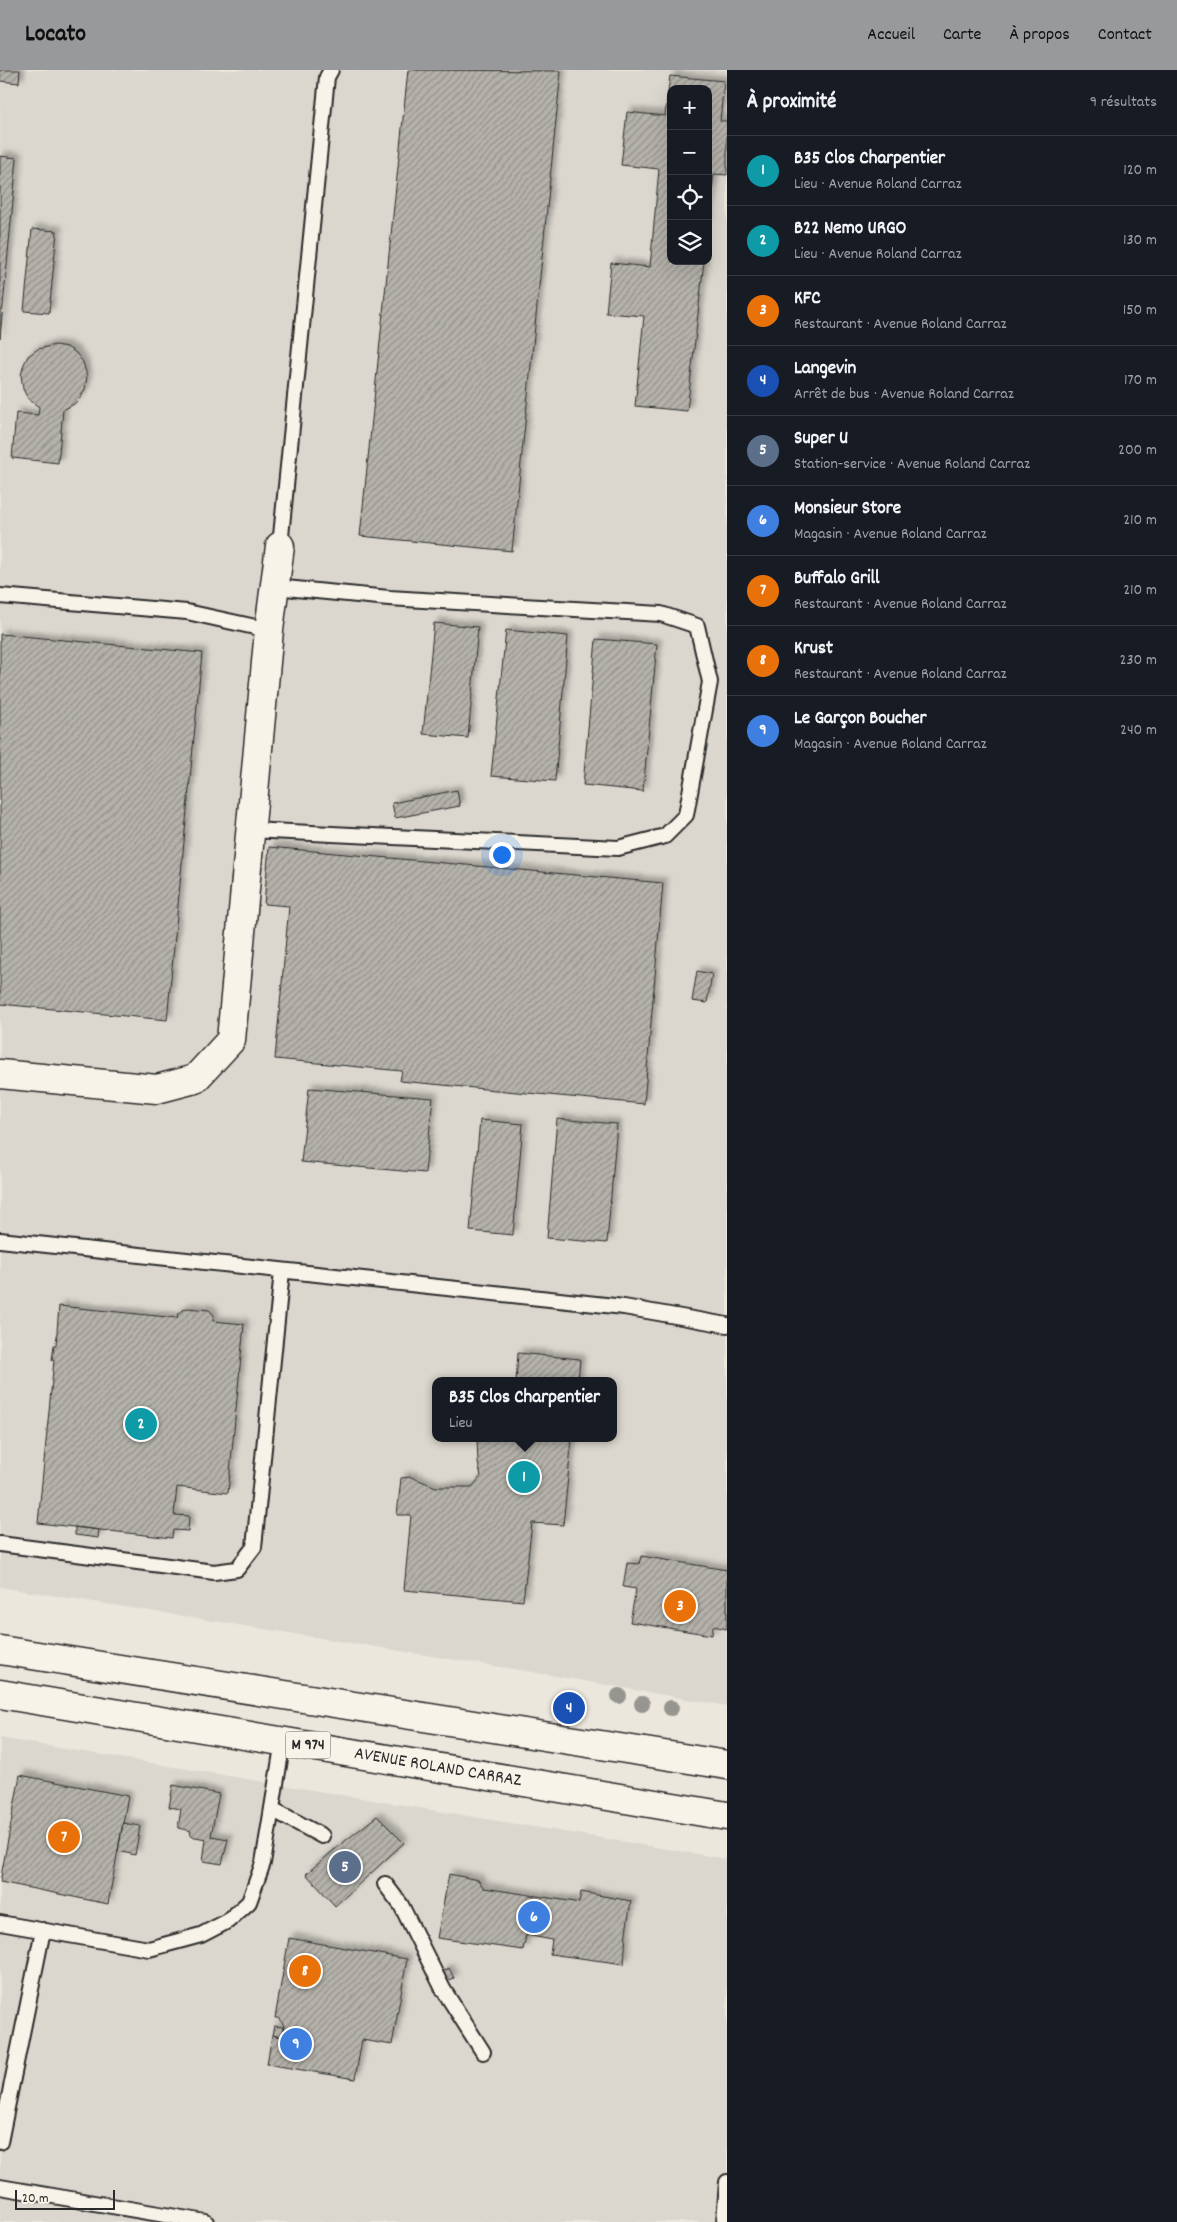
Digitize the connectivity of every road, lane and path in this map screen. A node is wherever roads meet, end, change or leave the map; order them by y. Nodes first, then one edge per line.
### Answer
1 (332, 70) edge
2 (280, 546) joint
3 (274, 587) junction
4 (0, 596) edge
5 (269, 630) junction
6 (250, 830) junction
7 (0, 1074) edge
8 (0, 1240) edge
9 (282, 1271) junction
10 (727, 1325) edge
11 (0, 1544) edge
12 (0, 1650) edge
13 (0, 1694) edge
14 (282, 1741) junction
15 (727, 1764) edge
16 (272, 1809) junction
17 (727, 1816) edge
18 (322, 1836) dead end
19 (385, 1884) dead end
20 (0, 1923) edge
21 (43, 1930) junction
22 (483, 2052) dead end
23 (0, 2142) edge
24 (727, 2182) edge
25 (0, 2187) edge
26 (206, 2222) edge
27 (724, 2222) edge

1 - 2 lane
2 - 3 main road
3 - 5 main road
3 - 6 lane
4 - 5 lane
5 - 6 main road
6 - 7 main road
8 - 9 lane
9 - 10 lane
9 - 11 lane
12 - 15 main road
13 - 14 main road, AVENUE ROLAND CARRAZ / M 974
14 - 16 lane
14 - 17 main road, AVENUE ROLAND CARRAZ / M 974
16 - 18 lane
16 - 21 lane
19 - 22 lane
20 - 21 lane
21 - 23 lane
24 - 27 lane
25 - 26 lane

